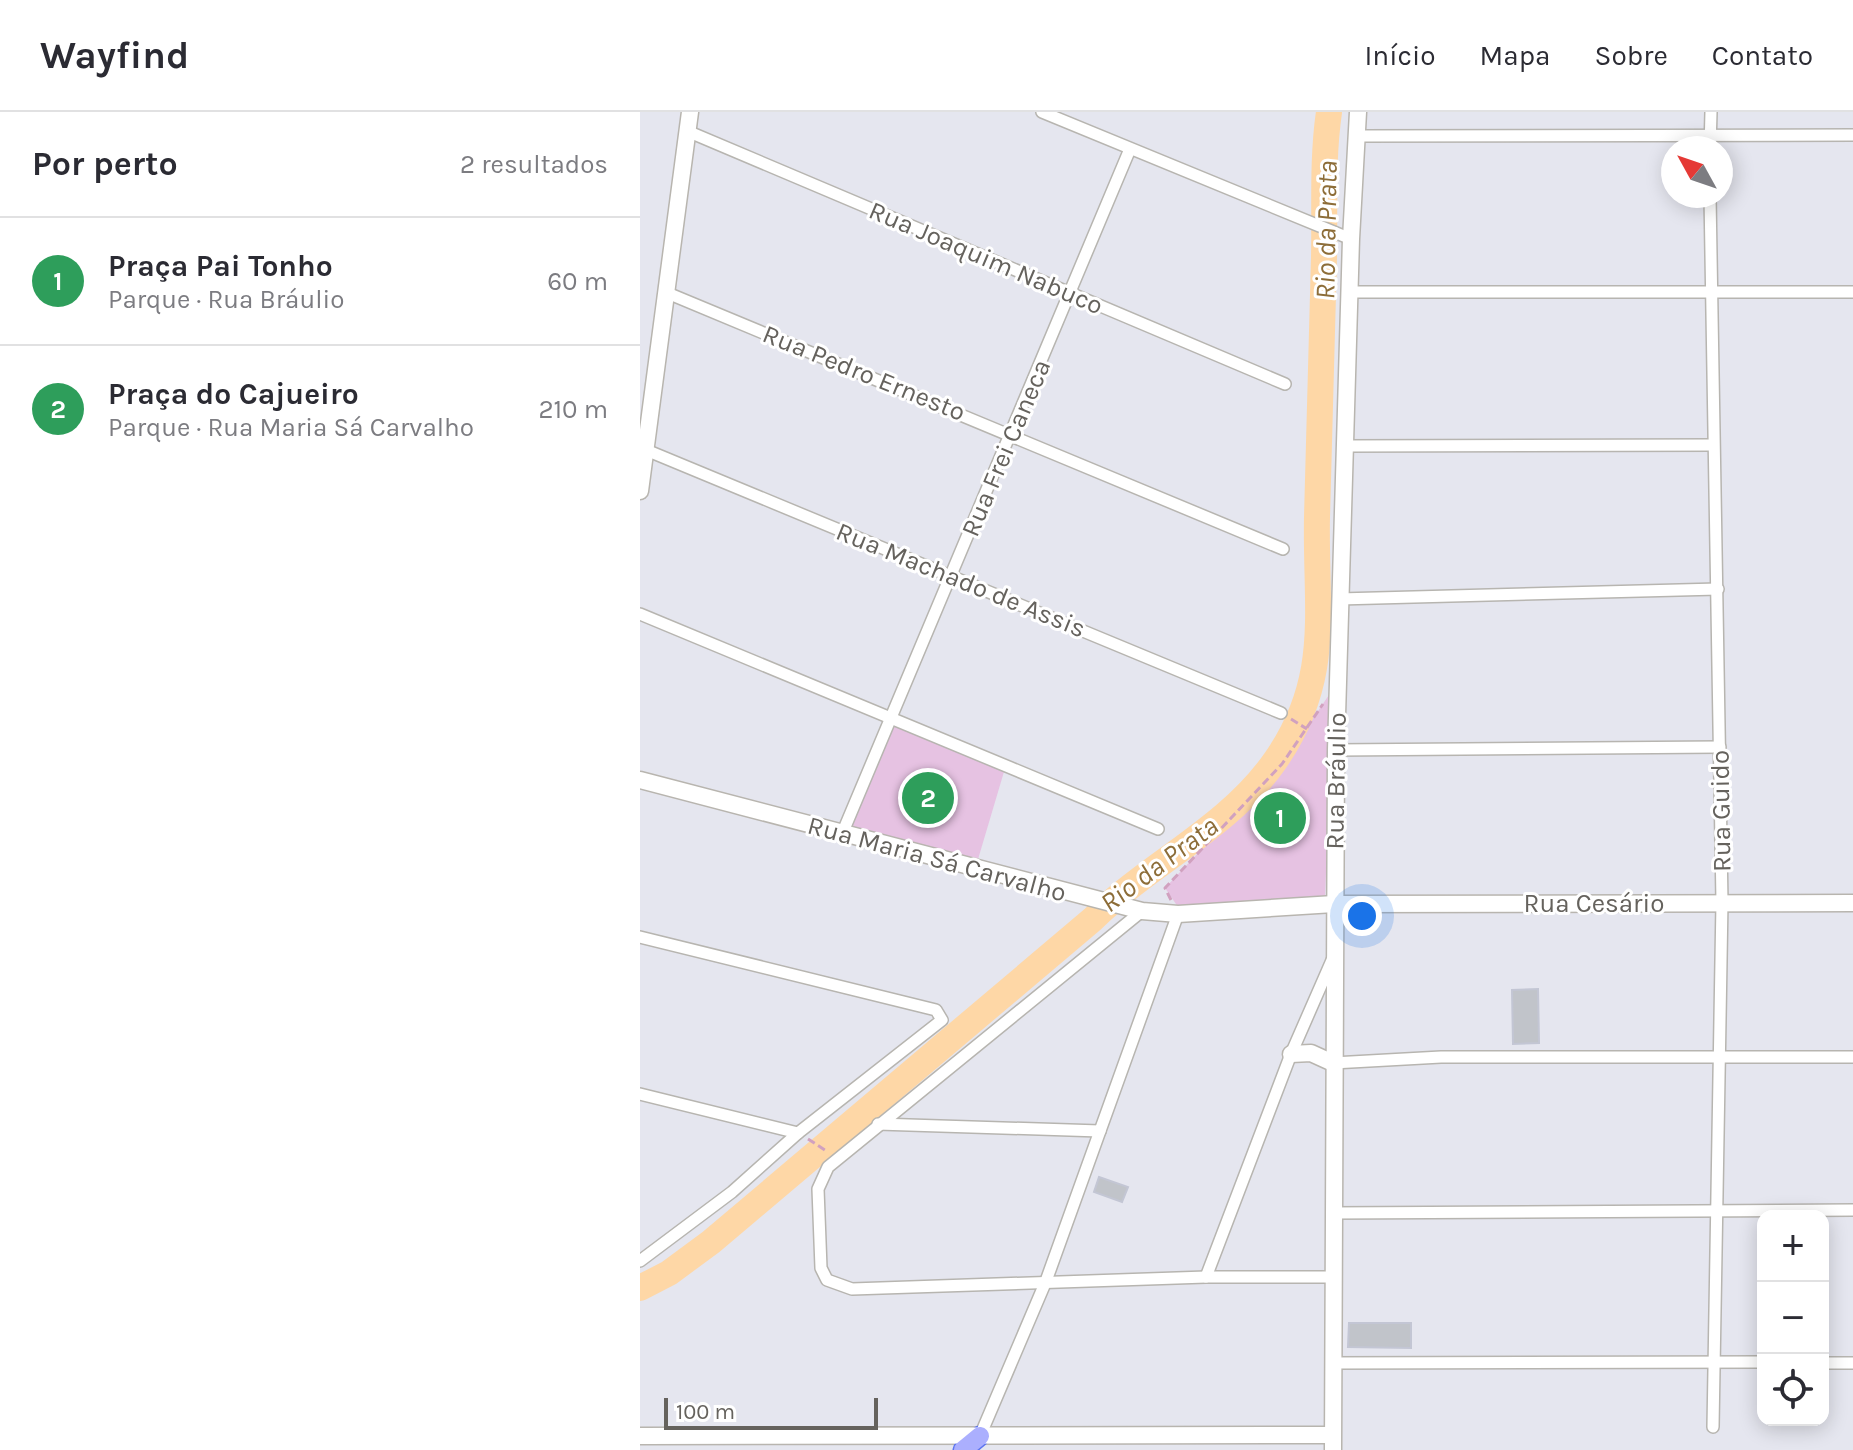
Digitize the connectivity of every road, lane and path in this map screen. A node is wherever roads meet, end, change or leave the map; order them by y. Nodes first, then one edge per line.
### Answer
1 (690, 112) edge
2 (1042, 112) edge
3 (1358, 112) edge
4 (1711, 112) edge
5 (687, 131) junction
6 (1853, 135) edge
7 (1357, 136) junction
8 (1710, 136) edge
9 (1661, 141) edge
10 (1733, 141) edge
11 (1130, 149) junction
12 (1710, 208) edge
13 (1351, 239) junction
14 (665, 292) junction
15 (1351, 292) junction
16 (1853, 292) edge
17 (1711, 293) junction
18 (1071, 294) junction
19 (1285, 384) dead end
20 (1010, 434) junction
21 (1713, 445) junction
22 (1345, 446) junction
23 (643, 450) edge
24 (640, 491) edge
25 (1283, 549) dead end
26 (953, 576) junction
27 (1718, 589) junction
28 (1339, 599) junction
29 (640, 614) edge
30 (1323, 703) dead end
31 (1282, 714) joint
32 (891, 716) junction
33 (1305, 728) junction
34 (1720, 747) junction
35 (1336, 750) junction
36 (640, 780) edge
37 (1158, 829) dead end
38 (842, 834) junction
39 (1722, 902) junction
40 (1853, 903) edge
41 (1334, 904) junction
42 (1142, 911) junction
43 (1178, 914) junction
44 (640, 937) edge
45 (1334, 954) junction
46 (1291, 1054) junction
47 (1718, 1055) junction
48 (1853, 1057) edge
49 (1333, 1063) junction
50 (640, 1094) edge
51 (878, 1124) junction
52 (1100, 1131) junction
53 (801, 1135) junction
54 (830, 1153) dead end
55 (1715, 1210) junction
56 (1853, 1210) edge
57 (1332, 1213) junction
58 (640, 1261) edge
59 (1206, 1277) junction
60 (1331, 1277) junction
61 (1046, 1281) junction
62 (1714, 1362) junction
63 (1757, 1362) edge
64 (1332, 1363) junction
65 (1829, 1363) edge
66 (1853, 1363) edge
67 (1713, 1427) dead end
68 (640, 1436) edge
69 (980, 1436) junction
70 (1332, 1442) edge
71 (963, 1450) edge

1 - 5 street
2 - 11 street
3 - 7 street, Rua Bráulio
4 - 8 street
5 - 14 street
5 - 18 street, Rua Joaquim Nabuco
6 - 10 street
7 - 9 street
7 - 13 street, Rua Bráulio
11 - 13 street
11 - 18 street, Rua Frei Caneca
12 - 17 street, Rua Guido
13 - 15 street, Rua Bráulio
14 - 20 street, Rua Pedro Ernesto
14 - 23 street
15 - 17 street
15 - 22 street, Rua Bráulio
16 - 17 street
17 - 21 street, Rua Guido
18 - 19 street, Rua Joaquim Nabuco
18 - 20 street, Rua Frei Caneca
20 - 25 street, Rua Pedro Ernesto
20 - 26 street, Rua Frei Caneca
21 - 22 street
21 - 27 street, Rua Guido
22 - 28 street, Rua Bráulio
23 - 24 street
23 - 26 street, Rua Machado de Assis
26 - 31 street, Rua Machado de Assis
26 - 32 street, Rua Frei Caneca
27 - 28 street
27 - 34 street, Rua Guido
28 - 35 street, Rua Bráulio
29 - 32 street
30 - 33 path
31 - 33 path
32 - 37 street
32 - 38 street, Rua Frei Caneca
33 - 43 path
34 - 35 street
34 - 39 street, Rua Guido
35 - 41 street, Rua Bráulio
36 - 38 street, Rua Maria Sá Carvalho
38 - 42 street, Rua Maria Sá Carvalho
39 - 40 street, Rua Cesário
39 - 41 street, Rua Cesário
39 - 47 street, Rua Guido
41 - 43 street, Rua Maria Sá Carvalho
41 - 45 street, Rua Bráulio
42 - 43 street, Rua Maria Sá Carvalho
42 - 51 street
43 - 52 street
44 - 53 street
45 - 46 street
45 - 49 street, Rua Bráulio
46 - 49 street
46 - 59 street
47 - 48 street
47 - 49 street
47 - 55 street, Rua Guido
49 - 57 street, Rua Bráulio
50 - 53 street
51 - 52 street
51 - 61 street
52 - 61 street
53 - 54 path
53 - 58 street
55 - 56 street
55 - 57 street
55 - 62 street, Rua Guido
57 - 60 street, Rua Bráulio
59 - 60 street
59 - 61 street
60 - 64 street, Rua Bráulio
61 - 69 street
62 - 63 street
62 - 64 street
62 - 67 street, Rua Guido
64 - 70 street, Rua Bráulio
65 - 66 street
68 - 69 street
69 - 70 street
69 - 71 main road

